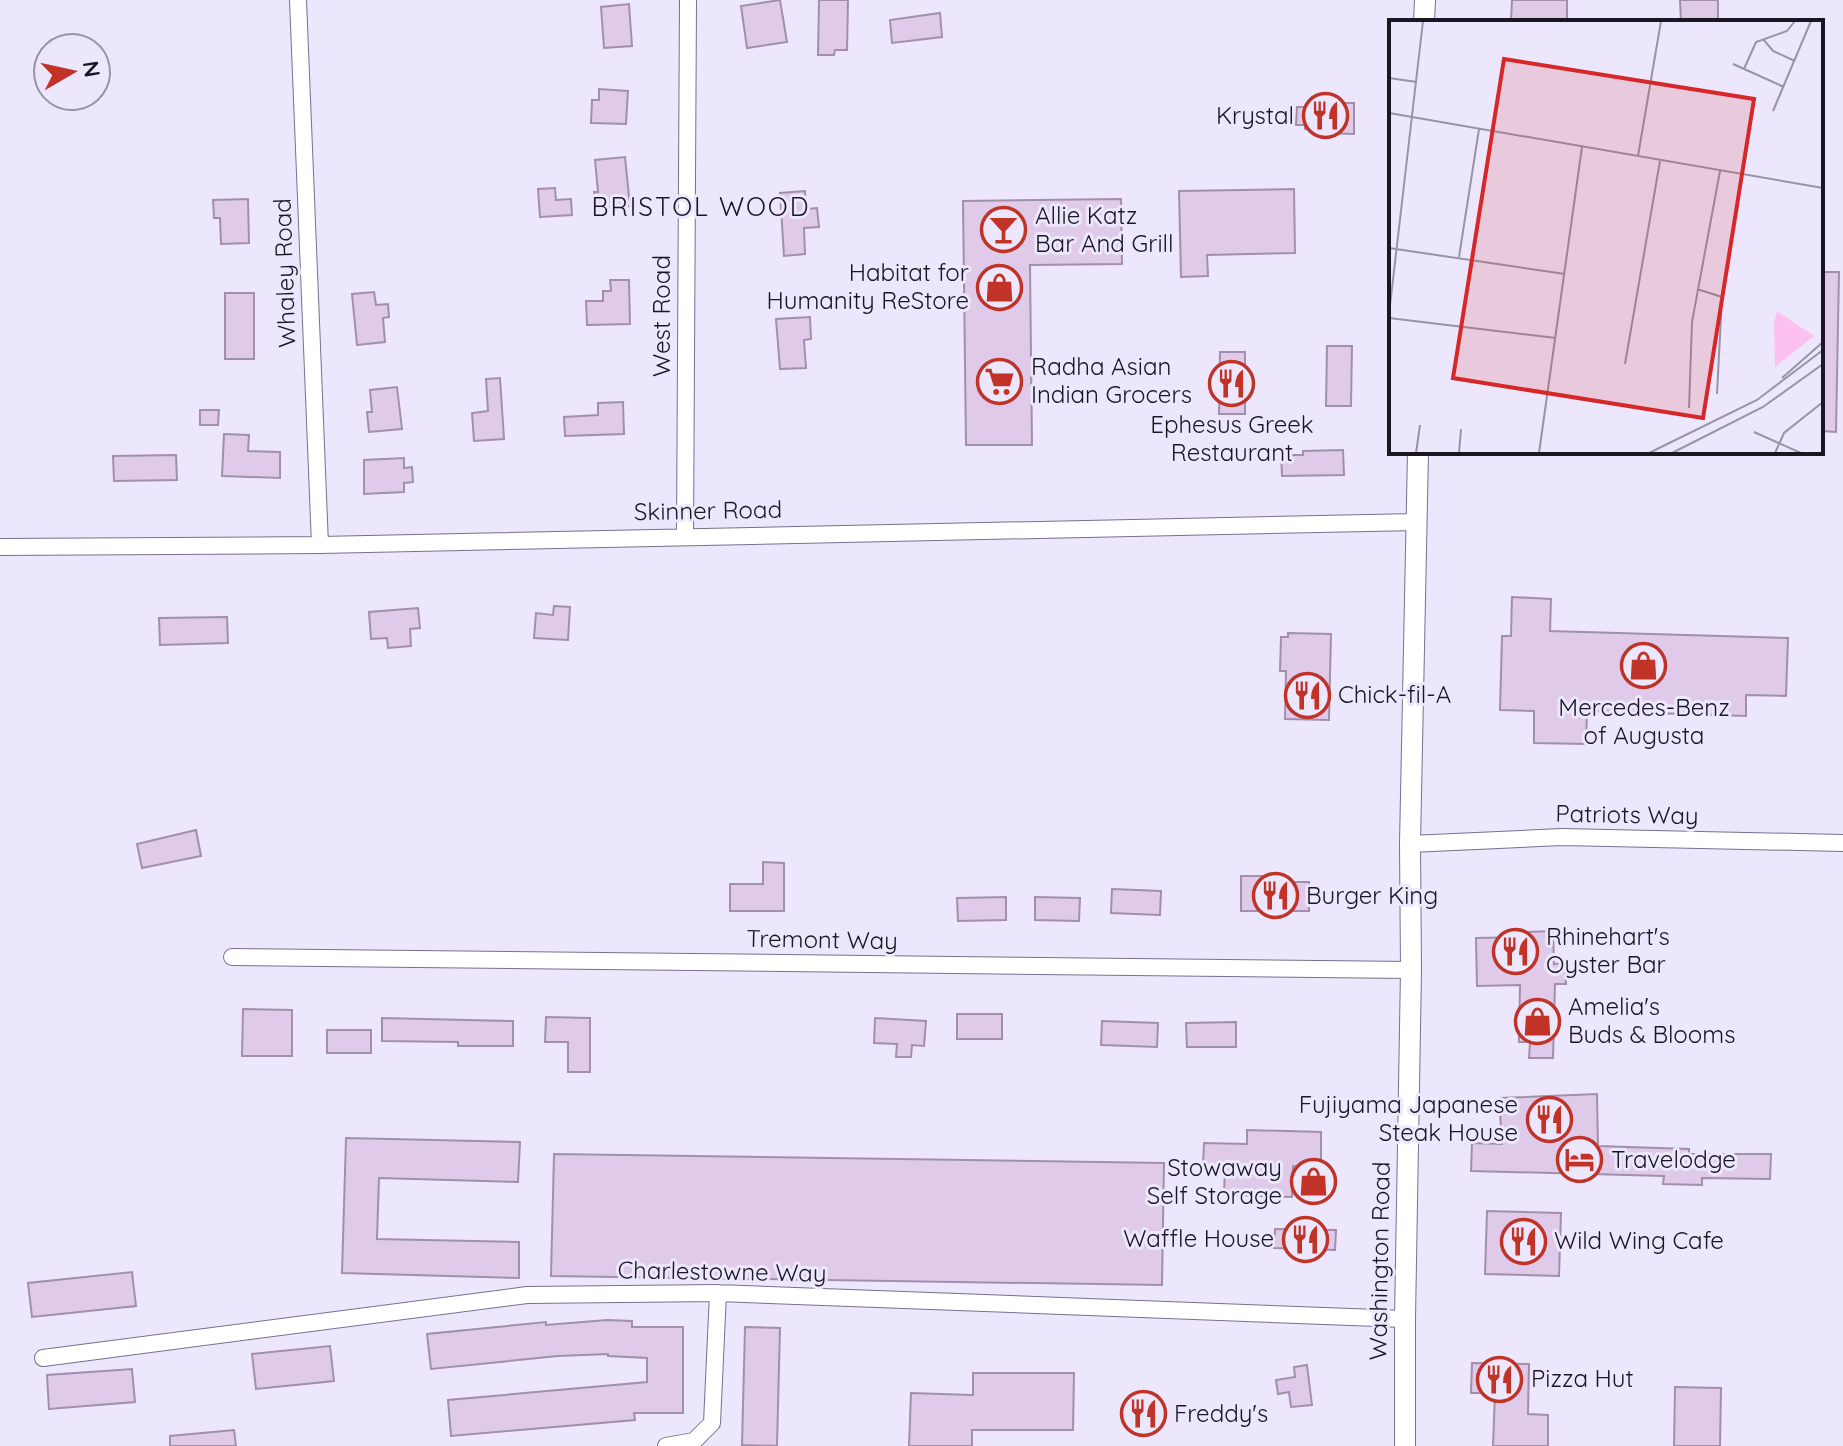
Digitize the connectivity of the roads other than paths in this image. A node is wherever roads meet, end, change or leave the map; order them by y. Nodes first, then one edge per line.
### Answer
1 (298, 0) edge
2 (688, 0) edge
3 (1425, 0) edge
4 (1424, 20) edge
5 (1418, 454) edge
6 (1417, 522) junction
7 (685, 535) junction
8 (320, 545) junction
9 (0, 547) edge
10 (1843, 843) edge
11 (1410, 844) junction
12 (232, 957) dead end
13 (1411, 970) junction
14 (718, 1293) junction
15 (1405, 1319) junction
16 (43, 1358) dead end
17 (666, 1446) edge
18 (1405, 1446) edge

1 - 8 street, Whaley Road
2 - 7 street, West Road
3 - 4 main road
5 - 6 main road, Washington Road
6 - 7 street, Skinner Road
6 - 11 main road, Washington Road
7 - 8 street, Skinner Road
8 - 9 street, Skinner Road
10 - 11 street, Patriots Way
11 - 13 main road, Washington Road
12 - 13 street, Tremont Way
13 - 15 main road, Washington Road
14 - 15 street, Charlestowne Way
14 - 16 street, Charlestowne Way
14 - 17 street
15 - 18 main road, Washington Road

